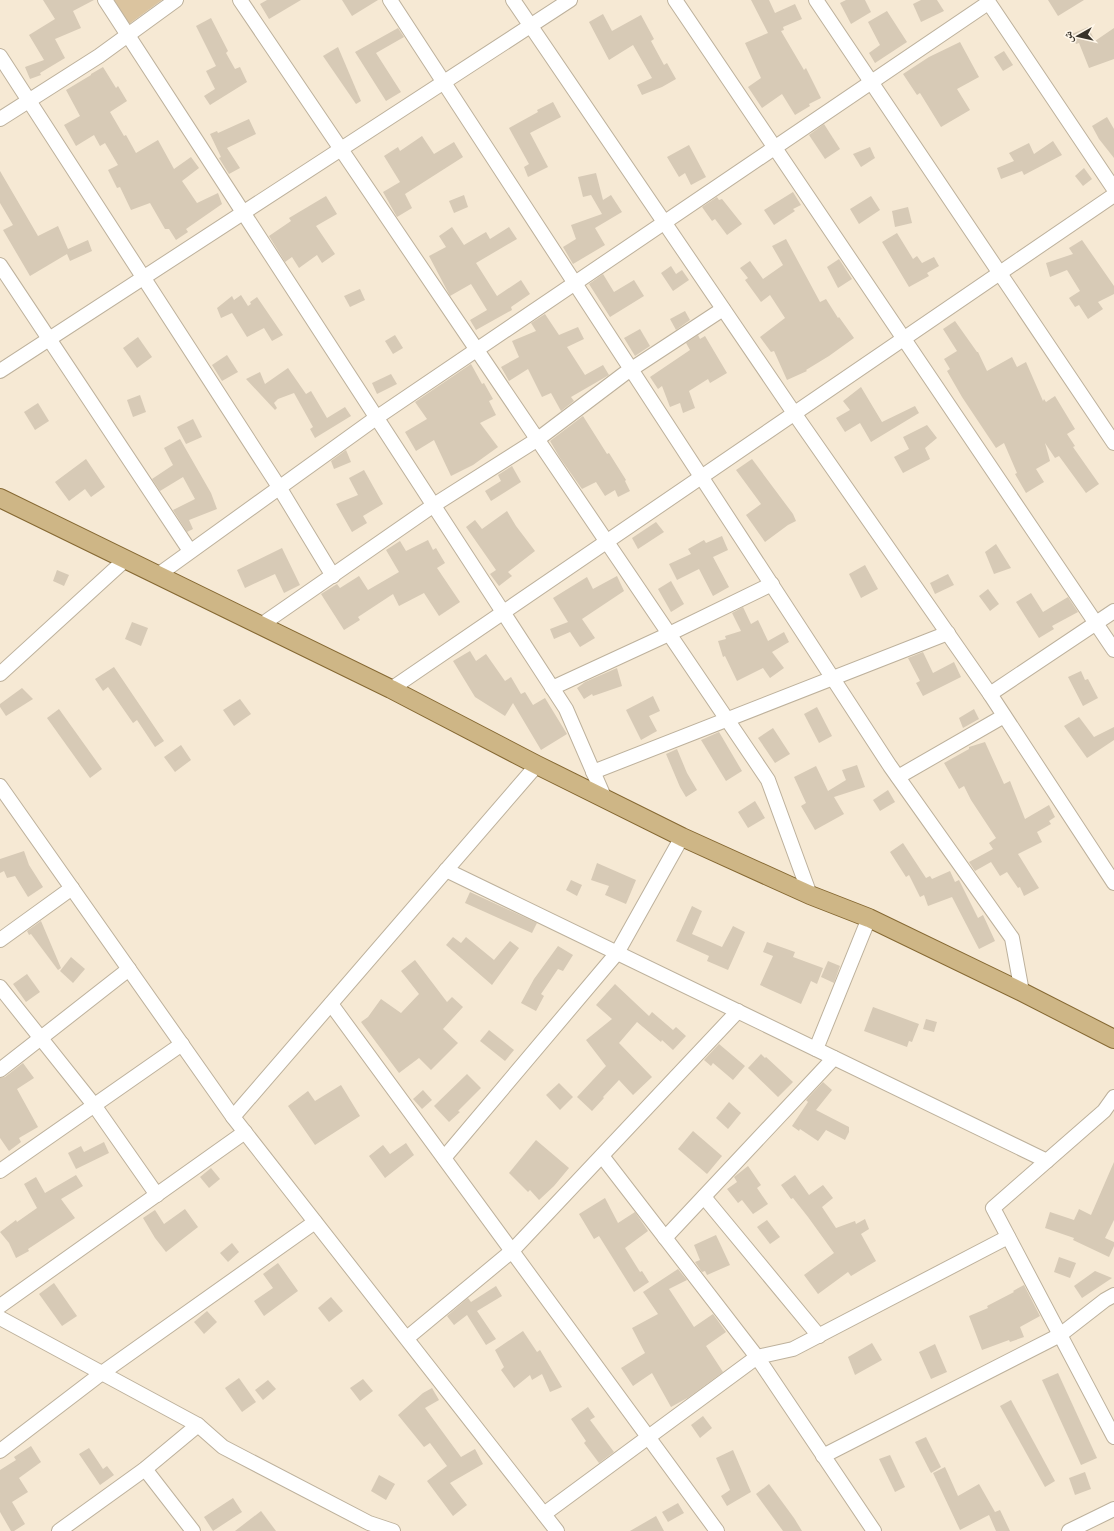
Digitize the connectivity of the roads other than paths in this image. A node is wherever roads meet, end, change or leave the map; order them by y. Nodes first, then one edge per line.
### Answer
1 (104, 0) edge
2 (176, 0) edge
3 (240, 0) edge
4 (390, 0) edge
5 (513, 0) edge
6 (570, 0) edge
7 (676, 0) edge
8 (816, 0) edge
9 (988, 1) edge
10 (530, 26) junction
11 (128, 35) junction
12 (0, 56) edge
13 (444, 82) junction
14 (871, 82) junction
15 (29, 100) junction
16 (0, 119) edge
17 (775, 147) junction
18 (342, 148) junction
19 (1114, 189) edge
20 (1114, 195) edge
21 (243, 213) junction
22 (664, 223) junction
23 (0, 265) edge
24 (1000, 273) junction
25 (144, 277) junction
26 (575, 283) junction
27 (723, 309) junction
28 (904, 338) junction
29 (49, 339) junction
30 (477, 349) junction
31 (632, 369) junction
32 (0, 371) edge
33 (794, 414) junction
34 (376, 418) junction
35 (538, 438) junction
36 (1114, 443) edge
37 (702, 476) junction
38 (279, 487) junction
39 (0, 498) edge
40 (434, 505) junction
41 (607, 541) junction
42 (190, 552) junction
43 (126, 559) junction
44 (158, 575) junction
45 (333, 576) junction
46 (772, 584) junction
47 (1114, 611) edge
48 (503, 612) junction
49 (1096, 623) junction
50 (261, 625) junction
51 (948, 633) junction
52 (669, 634) junction
53 (1114, 650) edge
54 (0, 674) edge
55 (833, 678) junction
56 (552, 688) junction
57 (391, 689) junction
58 (990, 694) junction
59 (1004, 716) junction
60 (728, 720) junction
61 (536, 765) junction
62 (593, 772) junction
63 (898, 777) junction
64 (0, 786) edge
65 (605, 799) junction
66 (682, 837) junction
67 (446, 870) junction
68 (1114, 883) edge
69 (72, 888) junction
70 (810, 896) junction
71 (869, 918) junction
72 (0, 940) edge
73 (617, 953) junction
74 (129, 969) junction
75 (0, 986) edge
76 (1022, 992) junction
77 (331, 1004) junction
78 (738, 1011) junction
79 (40, 1038) junction
80 (1114, 1039) edge
81 (182, 1044) junction
82 (816, 1049) junction
83 (834, 1058) junction
84 (0, 1070) edge
85 (1114, 1097) edge
86 (94, 1105) junction
87 (234, 1117) junction
88 (245, 1132) junction
89 (602, 1156) junction
90 (444, 1158) junction
91 (1047, 1161) junction
92 (0, 1171) edge
93 (157, 1195) junction
94 (704, 1197) junction
95 (315, 1222) junction
96 (1008, 1237) junction
97 (665, 1238) junction
98 (512, 1251) junction
99 (1114, 1295) edge
100 (0, 1306) edge
101 (0, 1318) edge
102 (1060, 1335) junction
103 (819, 1336) junction
104 (407, 1338) junction
105 (757, 1357) junction
106 (102, 1373) junction
107 (198, 1425) junction
108 (648, 1437) junction
109 (1114, 1437) edge
110 (0, 1451) edge
111 (823, 1456) junction
112 (145, 1469) junction
113 (1114, 1509) edge
114 (544, 1514) junction
115 (365, 1527) edge
116 (59, 1531) edge
117 (193, 1531) edge
118 (393, 1531) edge
119 (557, 1531) edge
120 (717, 1531) edge
121 (874, 1531) edge
122 (1069, 1531) edge

1 - 11 street
2 - 11 street
3 - 18 street
4 - 13 street
5 - 10 street
6 - 10 street
7 - 17 street
8 - 14 street
9 - 14 street
9 - 19 street
10 - 13 street
10 - 22 street
11 - 15 street
11 - 21 street
12 - 15 street
13 - 18 street
13 - 26 street
14 - 17 street
14 - 24 street
15 - 16 street
15 - 25 street
17 - 22 street
17 - 28 street
18 - 21 street
18 - 30 street
20 - 24 street
21 - 25 street
21 - 34 street
22 - 26 street
22 - 27 street
23 - 29 street
24 - 28 street
24 - 36 street
25 - 29 street
25 - 38 street
26 - 30 street
26 - 31 street
27 - 31 street
27 - 33 street
28 - 33 street
28 - 49 street
29 - 32 street
29 - 42 street
30 - 34 street
30 - 35 street
31 - 35 street
31 - 37 street
33 - 37 street
33 - 51 street
34 - 38 street
34 - 40 street
35 - 40 street
35 - 41 street
37 - 41 street
37 - 46 street
38 - 42 street
38 - 45 street
39 - 43 main road
40 - 45 street
40 - 48 street
41 - 48 street
41 - 52 street
42 - 44 street
43 - 44 main road
43 - 54 street
44 - 50 main road
45 - 50 street
46 - 52 street
46 - 55 street
47 - 49 street
48 - 56 street
48 - 57 street
49 - 53 street
49 - 58 street
50 - 57 main road
51 - 55 street
51 - 58 street
52 - 56 street
52 - 60 street
55 - 60 street
55 - 63 street
56 - 62 street
57 - 61 main road
58 - 59 street
59 - 63 street
59 - 68 street
60 - 62 street
60 - 70 street
61 - 65 main road
61 - 67 street
62 - 65 street
63 - 76 street
64 - 69 street
65 - 66 main road
66 - 70 main road
66 - 73 street
67 - 73 street
67 - 77 street
69 - 72 street
69 - 74 street
70 - 71 main road
71 - 76 main road
71 - 82 street
73 - 78 street
73 - 90 street
74 - 79 street
74 - 81 street
75 - 79 street
76 - 80 main road
77 - 87 street
77 - 90 street
78 - 82 street
78 - 89 street
79 - 84 street
79 - 86 street
81 - 86 street
81 - 87 street
82 - 83 street
83 - 91 street
83 - 94 street
85 - 91 street
86 - 92 street
86 - 93 street
87 - 88 street
88 - 93 street
88 - 95 street
89 - 97 street
89 - 98 street
90 - 98 street
91 - 96 street
93 - 100 street
94 - 97 street
94 - 103 street
95 - 104 street
95 - 106 street
96 - 102 street
96 - 103 street
97 - 105 street
98 - 104 street
98 - 108 street
99 - 102 street
101 - 106 street
102 - 109 street
102 - 111 street
103 - 105 street
104 - 114 street
105 - 108 street
105 - 111 street
106 - 107 street
106 - 110 street
107 - 112 street
107 - 115 street
108 - 114 street
108 - 120 street
111 - 121 street
112 - 116 street
112 - 117 street
113 - 122 street
114 - 119 street
115 - 118 street

